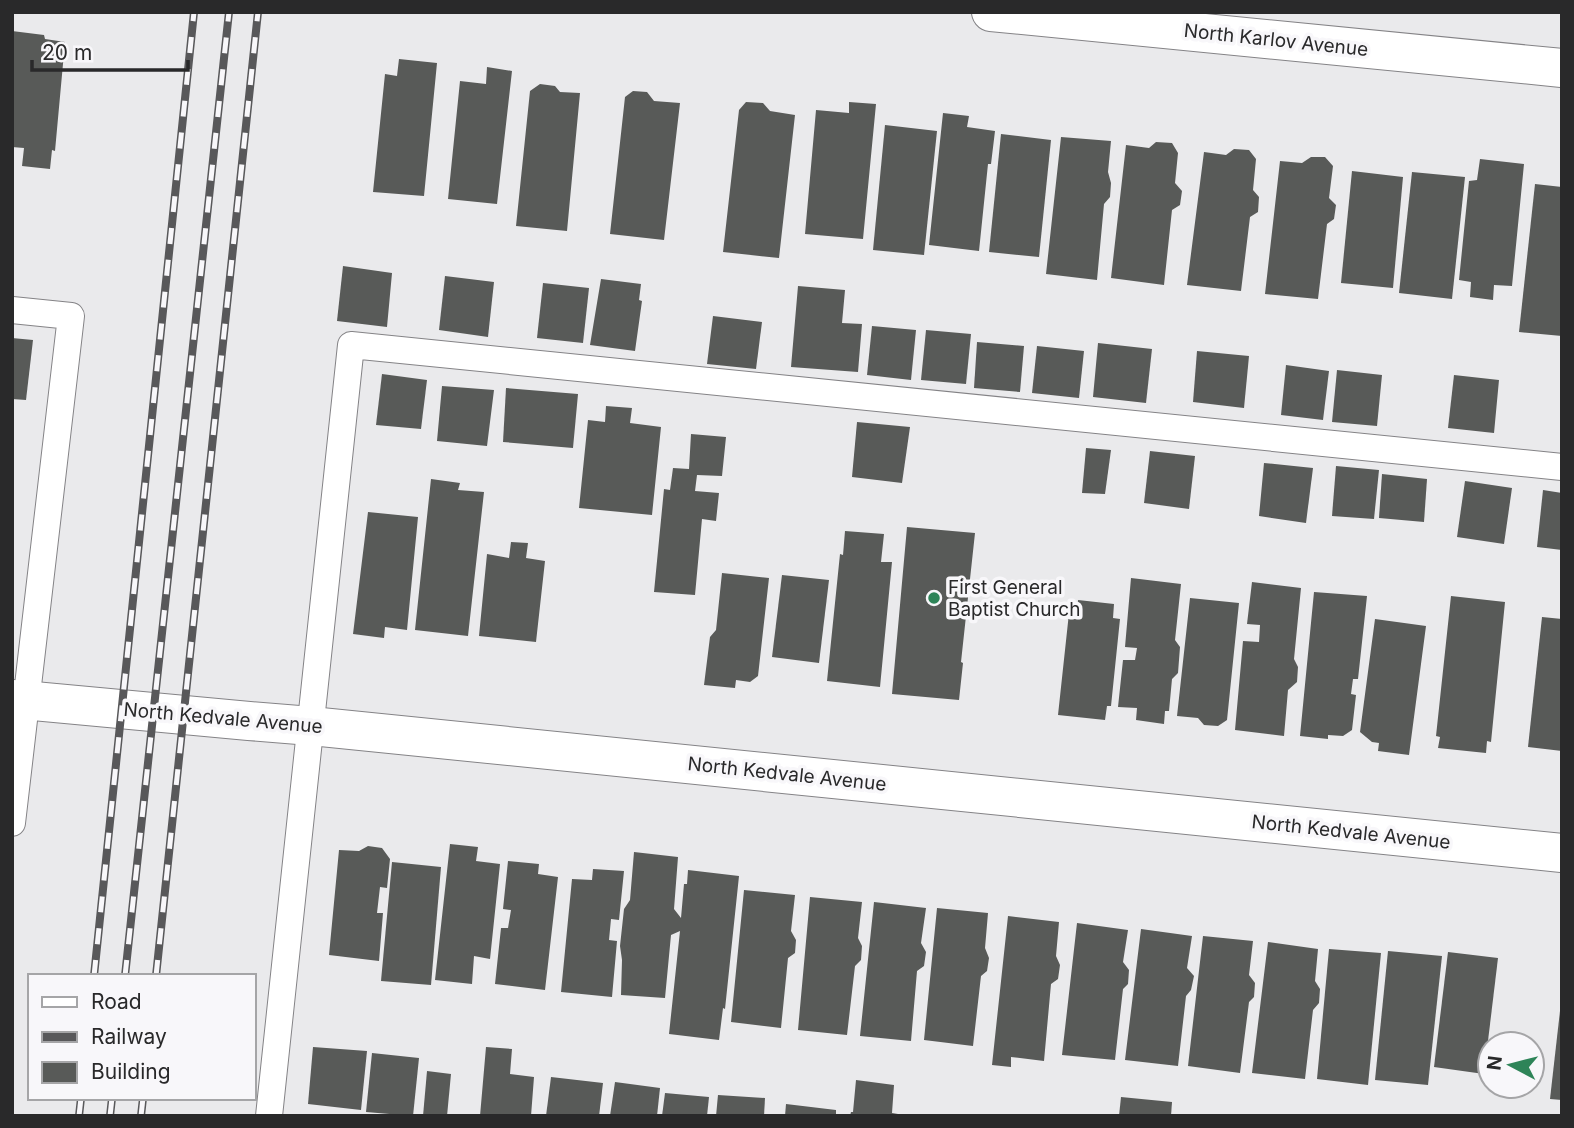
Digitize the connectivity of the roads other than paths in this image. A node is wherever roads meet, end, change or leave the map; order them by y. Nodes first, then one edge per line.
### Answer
1 (991, 12) edge
2 (1562, 68) edge
3 (12, 310) edge
4 (1562, 467) edge
5 (19, 699) edge
6 (311, 726) junction
7 (12, 823) edge
8 (1562, 853) edge
9 (269, 1116) edge

1 - 2 street, North Karlov Avenue
3 - 5 lane
4 - 6 lane
5 - 6 street, North Kedvale Avenue
5 - 7 lane
6 - 8 street, North Kedvale Avenue
6 - 9 lane

